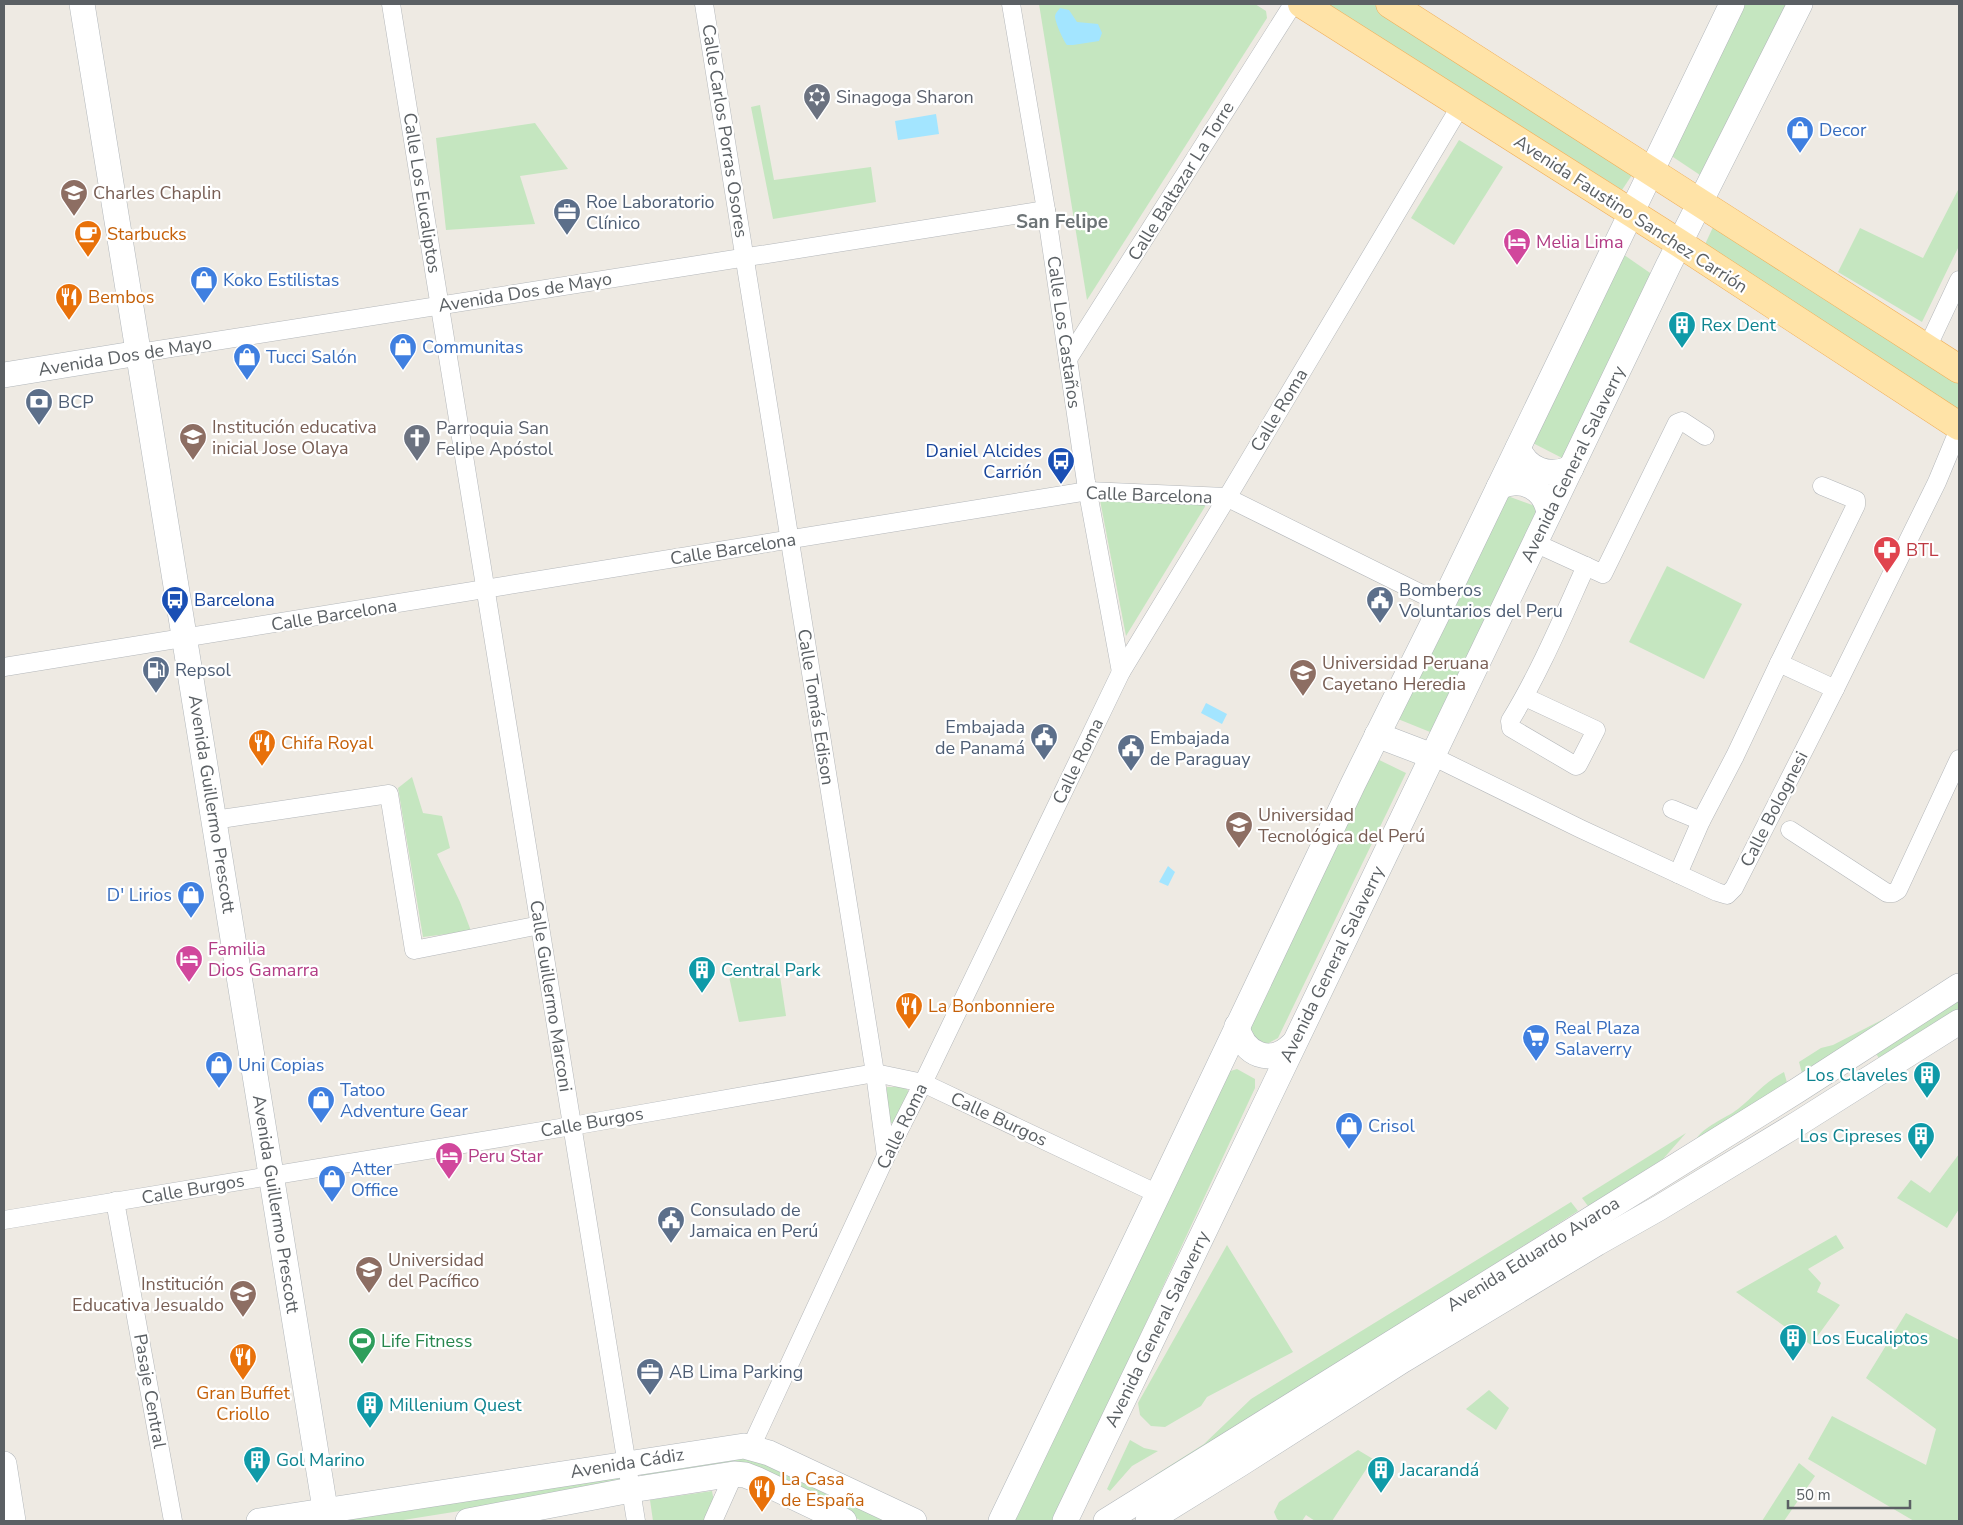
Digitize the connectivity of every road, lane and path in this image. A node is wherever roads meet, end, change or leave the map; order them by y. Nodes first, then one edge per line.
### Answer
1 (82, 4) edge
2 (391, 4) edge
3 (704, 4) edge
4 (1011, 4) edge
5 (1293, 4) edge
6 (1302, 4) edge
7 (1390, 4) edge
8 (1732, 4) edge
9 (1800, 4) edge
10 (1461, 105) junction
11 (1650, 172) junction
12 (1699, 203) junction
13 (1046, 210) junction
14 (1630, 214) junction
15 (1679, 243) junction
16 (745, 258) junction
17 (1959, 280) edge
18 (440, 306) junction
19 (1927, 348) junction
20 (139, 353) junction
21 (1068, 358) junction
22 (1959, 369) edge
23 (4, 375) edge
24 (1959, 427) edge
25 (1705, 436) dead end
26 (1518, 448) junction
27 (1571, 468) junction
28 (1087, 486) junction
29 (1822, 486) dead end
30 (1499, 488) junction
31 (1226, 497) junction
32 (1549, 513) junction
33 (790, 540) junction
34 (1535, 543) junction
35 (1586, 566) junction
36 (486, 590) junction
37 (1442, 604) junction
38 (185, 639) junction
39 (1778, 663) junction
40 (4, 667) edge
41 (1121, 672) junction
42 (1835, 689) junction
43 (1525, 697) junction
44 (1378, 734) junction
45 (1432, 756) junction
46 (1959, 759) edge
47 (1672, 809) dead end
48 (214, 820) junction
49 (1701, 821) junction
50 (1790, 830) dead end
51 (1678, 874) junction
52 (540, 925) junction
53 (1959, 986) edge
54 (1959, 1022) edge
55 (1237, 1026) junction
56 (1292, 1045) junction
57 (1219, 1063) junction
58 (875, 1073) junction
59 (923, 1083) junction
60 (1273, 1087) junction
61 (572, 1126) junction
62 (886, 1156) junction
63 (271, 1175) junction
64 (1158, 1194) junction
65 (116, 1201) junction
66 (4, 1220) edge
67 (750, 1447) junction
68 (1235, 1454) junction
69 (627, 1463) junction
70 (4, 1464) edge
71 (734, 1474) junction
72 (631, 1490) junction
73 (326, 1516) edge
74 (13, 1521) edge
75 (173, 1521) edge
76 (259, 1521) edge
77 (468, 1521) edge
78 (636, 1521) edge
79 (712, 1521) edge
80 (844, 1521) edge
81 (914, 1521) edge
82 (1001, 1521) edge
83 (1065, 1521) edge
84 (1106, 1521) edge
85 (1148, 1521) edge

1 - 20 main road, Avenida Guillermo Prescott
2 - 18 street, Calle Los Eucaliptos
3 - 16 street, Calle Carlos Porras Osores
4 - 13 street, Calle Los Castaños
5 - 21 street, Calle Baltazar La Torre
6 - 10 main road, Avenida Faustino Sanchez Carrión
7 - 11 main road
8 - 11 main road
9 - 12 main road, Avenida General Salaverry
10 - 14 main road, Avenida Faustino Sanchez Carrión
10 - 31 street, Calle Roma
11 - 12 main road
11 - 14 main road
12 - 15 main road, Avenida General Salaverry
12 - 19 main road
13 - 16 street, Avenida Dos de Mayo
13 - 21 street, Calle Los Castaños
14 - 15 main road, Avenida Faustino Sanchez Carrión
14 - 26 main road
15 - 24 main road, Avenida Faustino Sanchez Carrión
15 - 27 main road, Avenida General Salaverry
16 - 18 street, Avenida Dos de Mayo
16 - 33 street, Calle Tomás Edison
17 - 19 street
18 - 20 street, Avenida Dos de Mayo
18 - 36 street, Calle Los Eucaliptos
19 - 22 main road
20 - 23 main road, Avenida Dos de Mayo
20 - 38 main road, Avenida Guillermo Prescott
21 - 28 street, Calle Los Castaños
24 - 42 street, Calle Bolognesi
25 - 35 street
26 - 27 main road
26 - 30 main road
27 - 32 main road, Avenida General Salaverry
28 - 31 street, Calle Barcelona
28 - 33 street, Calle Barcelona
28 - 41 street, Calle Los Castaños
29 - 39 street
30 - 32 main road
30 - 37 main road
31 - 37 street, Calle Barcelona
31 - 41 street, Calle Roma
32 - 34 main road, Avenida General Salaverry
33 - 36 street, Calle Barcelona
33 - 58 street, Calle Tomás Edison
34 - 35 street
34 - 45 main road, Avenida General Salaverry
35 - 43 street
36 - 38 street, Calle Barcelona
36 - 52 street, Calle Guillermo Marconi
37 - 44 main road
38 - 40 street, Calle Barcelona
38 - 48 main road, Avenida Guillermo Prescott
39 - 42 street
39 - 49 street
41 - 59 street, Calle Roma
42 - 51 street, Calle Bolognesi
43 - 43 street
44 - 45 main road
44 - 55 main road
45 - 51 street, Calle Bolognesi
45 - 56 main road, Avenida General Salaverry
46 - 50 street
47 - 49 street
48 - 52 street
48 - 63 main road, Avenida Guillermo Prescott
49 - 51 street
52 - 61 street, Calle Guillermo Marconi
53 - 68 main road, Avenida Eduardo Avaroa
54 - 68 main road, Avenida Eduardo Avaroa
55 - 56 main road
55 - 57 main road
56 - 60 main road, Avenida General Salaverry
57 - 60 main road
57 - 64 main road
58 - 59 street, Calle Burgos
58 - 61 street, Calle Burgos
58 - 62 street, Calle Tomás Edison
59 - 62 street, Calle Roma
59 - 64 street, Calle Burgos
60 - 83 main road, Avenida General Salaverry
61 - 63 street, Calle Burgos
61 - 69 street, Calle Guillermo Marconi
62 - 67 street, Calle Roma
63 - 65 street, Calle Burgos
63 - 73 main road, Avenida Guillermo Prescott
64 - 82 main road
65 - 66 street, Calle Burgos
65 - 75 street, Pasaje Central
67 - 69 main road, Avenida Cádiz
67 - 81 main road, Avenida Cádiz
68 - 84 main road, Avenida Eduardo Avaroa
68 - 85 main road, Avenida Eduardo Avaroa
69 - 72 street, Calle Guillermo Marconi
69 - 73 main road, Avenida Cádiz
70 - 74 main road
71 - 72 main road, Avenida Cádiz
71 - 79 street
71 - 80 main road, Avenida Cádiz
72 - 77 main road, Avenida Cádiz
72 - 78 street, Calle Guillermo Marconi
73 - 76 main road, Avenida Cádiz

